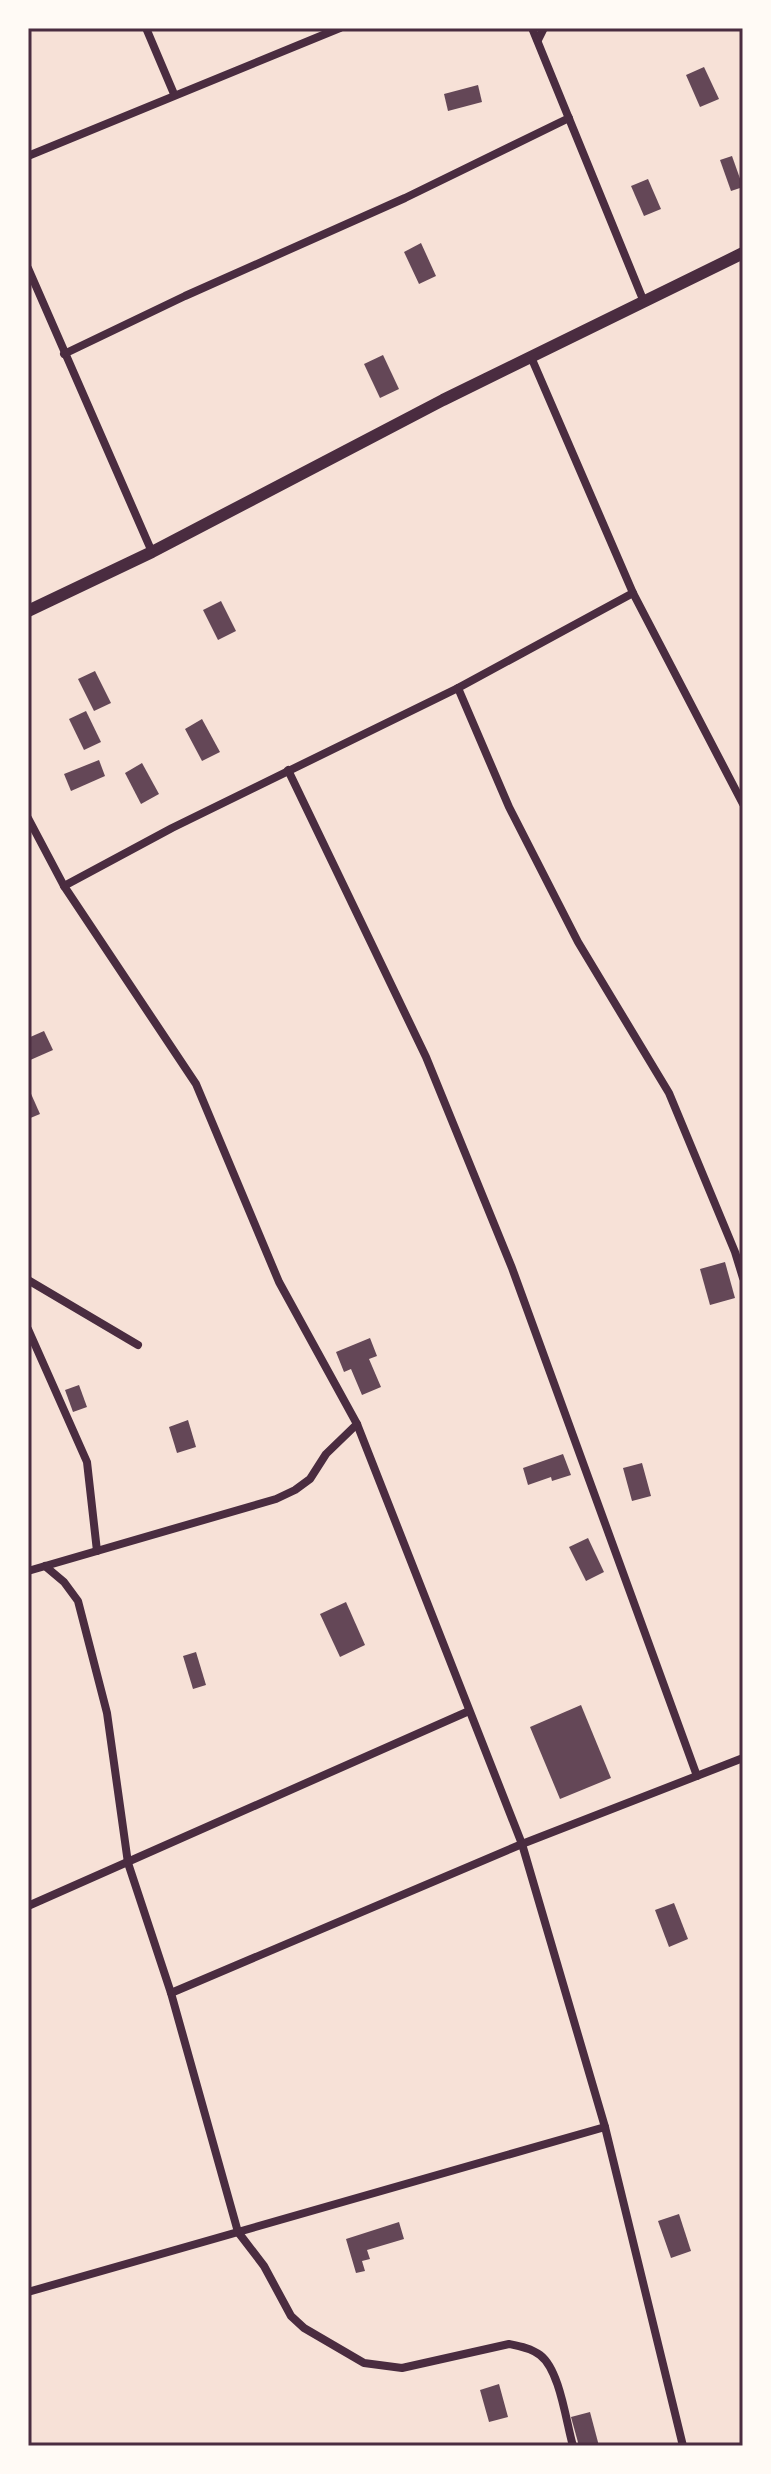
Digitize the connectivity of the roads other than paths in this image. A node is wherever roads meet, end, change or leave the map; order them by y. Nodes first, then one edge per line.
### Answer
1 (146, 28) edge
2 (340, 28) edge
3 (532, 28) edge
4 (544, 28) edge
5 (538, 40) junction
6 (174, 94) junction
7 (569, 118) junction
8 (28, 156) edge
9 (743, 253) edge
10 (28, 268) edge
11 (644, 302) junction
12 (64, 354) junction
13 (531, 357) junction
14 (152, 552) junction
15 (633, 593) junction
16 (28, 611) edge
17 (458, 688) junction
18 (288, 770) junction
19 (738, 783) edge
20 (743, 804) edge
21 (28, 818) edge
22 (64, 886) junction
23 (743, 1278) edge
24 (28, 1280) edge
25 (28, 1329) edge
26 (138, 1345) dead end
27 (357, 1424) junction
28 (97, 1551) junction
29 (45, 1566) junction
30 (28, 1571) edge
31 (469, 1711) junction
32 (743, 1758) edge
33 (697, 1776) junction
34 (522, 1844) junction
35 (128, 1863) junction
36 (28, 1906) edge
37 (171, 1993) junction
38 (605, 2127) junction
39 (238, 2232) junction
40 (29, 2289) edge
41 (573, 2446) edge
42 (683, 2446) edge

1 - 6 street
2 - 6 street
3 - 5 street
4 - 5 street
5 - 7 street
6 - 8 street
7 - 11 street
7 - 12 street
9 - 11 street
10 - 12 street
11 - 13 street
12 - 14 street
13 - 14 street
13 - 15 street
14 - 16 street
15 - 17 street
15 - 19 street
17 - 18 street
17 - 23 street
18 - 22 street
18 - 33 street
19 - 20 street
21 - 22 street
22 - 27 street
24 - 26 street
25 - 28 street
27 - 28 street
27 - 31 street
28 - 29 street
29 - 30 street
29 - 35 street
31 - 34 street
31 - 35 street
32 - 33 street
33 - 34 street
34 - 37 street
34 - 38 street
35 - 36 street
35 - 37 street
37 - 39 street
38 - 39 street
38 - 42 street
39 - 40 street
39 - 41 street

